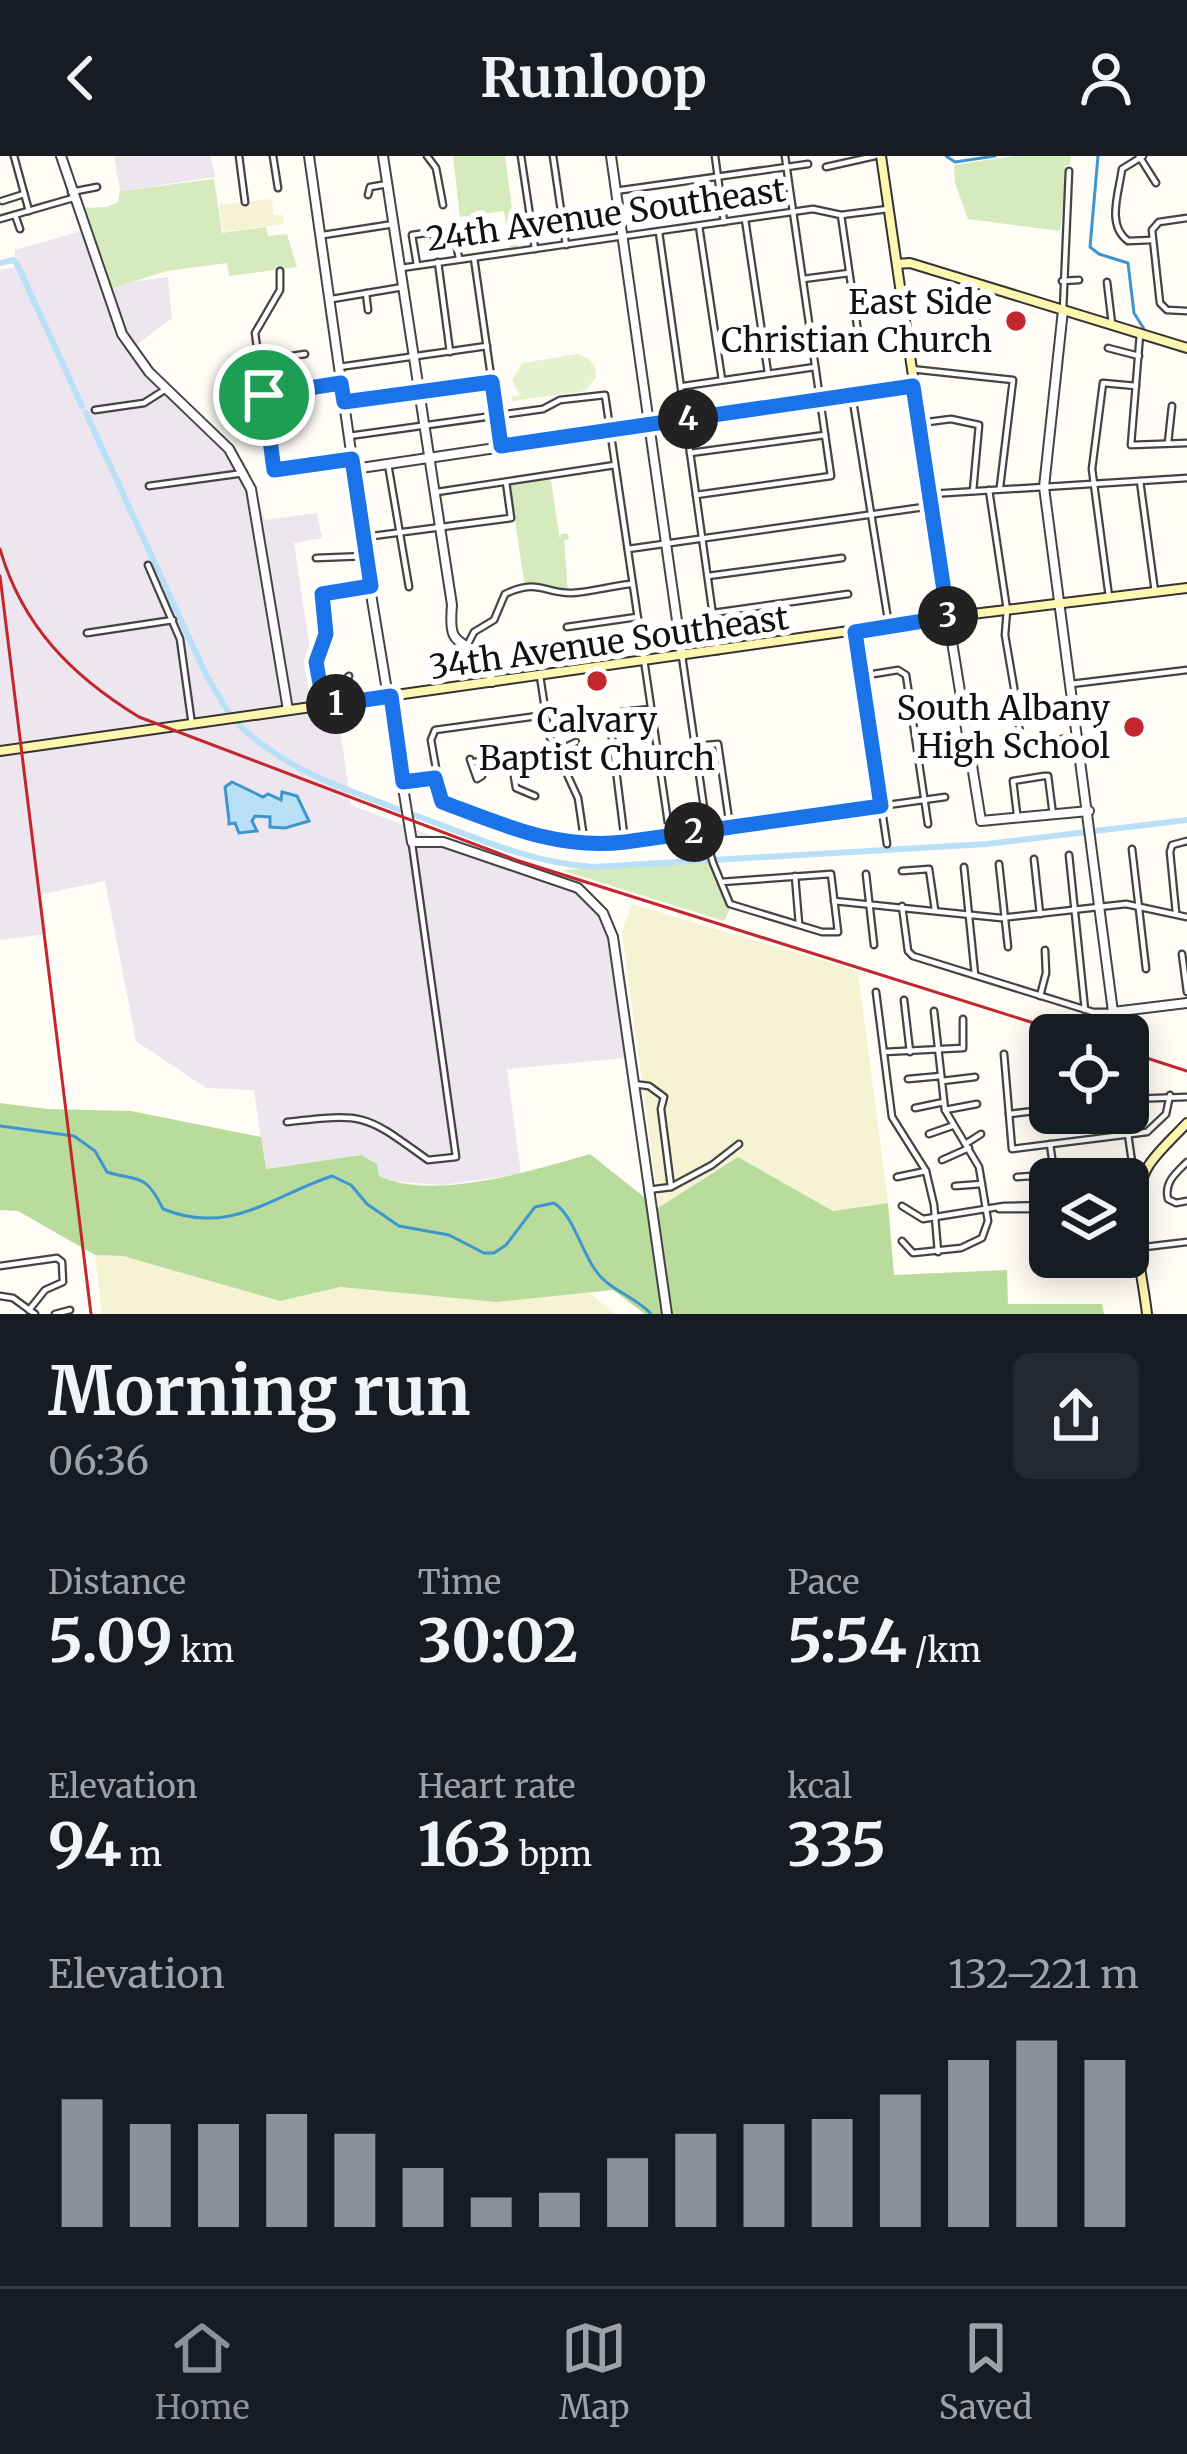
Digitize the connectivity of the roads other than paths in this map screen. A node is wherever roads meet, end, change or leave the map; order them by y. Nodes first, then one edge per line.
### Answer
1 (14, 156) edge
2 (61, 156) edge
3 (239, 156) edge
4 (273, 156) edge
5 (309, 156) edge
6 (383, 156) edge
7 (427, 156) edge
8 (521, 156) edge
9 (553, 156) edge
10 (611, 156) edge
11 (715, 156) edge
12 (785, 156) edge
13 (878, 156) edge
14 (1141, 157) edge
15 (808, 164) dead end
16 (787, 167) junction
17 (826, 167) dead end
18 (1070, 171) dead end
19 (718, 177) junction
20 (1156, 183) dead end
21 (388, 184) junction
22 (97, 187) dead end
23 (278, 188) dead end
24 (616, 191) junction
25 (244, 192) junction
26 (24, 194) junction
27 (233, 194) dead end
28 (72, 195) junction
29 (368, 195) dead end
30 (2, 201) edge
31 (245, 202) dead end
32 (443, 205) dead end
33 (889, 209) junction
34 (29, 211) junction
35 (794, 212) junction
36 (15, 214) junction
37 (841, 214) junction
38 (0, 219) edge
39 (745, 219) junction
40 (1187, 220) edge
41 (724, 222) junction
42 (394, 224) junction
43 (699, 226) junction
44 (20, 229) dead end
45 (433, 232) junction
46 (659, 232) junction
47 (321, 235) junction
48 (412, 235) junction
49 (396, 237) junction
50 (622, 237) junction
51 (1153, 240) junction
52 (566, 245) junction
53 (436, 248) dead end
54 (535, 249) junction
55 (474, 258) junction
56 (460, 260) junction
57 (437, 262) junction
58 (897, 264) junction
59 (417, 265) junction
60 (401, 268) junction
61 (280, 271) dead end
62 (849, 273) junction
63 (803, 279) junction
64 (1079, 280) dead end
65 (1062, 281) junction
66 (1107, 282) dead end
67 (404, 287) junction
68 (983, 287) junction
69 (366, 293) junction
70 (330, 299) junction
71 (368, 310) dead end
72 (1063, 310) junction
73 (1187, 311) edge
74 (1112, 324) junction
75 (1140, 334) junction
76 (971, 338) dead end
77 (859, 339) dead end
78 (487, 346) junction
79 (1108, 348) dead end
80 (1187, 348) edge
81 (450, 352) junction
82 (304, 354) dead end
83 (413, 356) junction
84 (1139, 356) junction
85 (258, 361) junction
86 (339, 367) junction
87 (815, 367) junction
88 (911, 369) junction
89 (768, 373) junction
90 (722, 380) junction
91 (492, 382) junction
92 (341, 383) junction
93 (682, 386) junction
94 (913, 386) junction
95 (1136, 386) junction
96 (166, 389) junction
97 (418, 392) junction
98 (264, 395) junction
99 (852, 395) junction
100 (820, 400) junction
101 (344, 402) junction
102 (1172, 406) dead end
103 (95, 410) dead end
104 (496, 416) junction
105 (687, 419) junction
106 (919, 423) junction
107 (649, 424) junction
108 (423, 427) junction
109 (610, 429) junction
110 (825, 435) junction
111 (349, 436) junction
112 (1187, 442) edge
113 (1168, 443) junction
114 (501, 446) junction
115 (690, 453) junction
116 (427, 457) junction
117 (353, 464) junction
118 (388, 464) junction
119 (615, 464) junction
120 (244, 473) junction
121 (1187, 478) edge
122 (1140, 481) junction
123 (506, 482) junction
124 (1095, 483) junction
125 (149, 486) dead end
126 (1044, 487) junction
127 (1000, 488) junction
128 (973, 490) junction
129 (989, 490) junction
130 (432, 492) junction
131 (930, 494) junction
132 (696, 495) junction
133 (931, 506) junction
134 (871, 514) junction
135 (437, 528) junction
136 (398, 533) junction
137 (365, 537) junction
138 (702, 537) junction
139 (666, 543) junction
140 (628, 549) junction
141 (366, 556) junction
142 (316, 558) dead end
143 (842, 558) dead end
144 (148, 565) dead end
145 (708, 576) junction
146 (633, 584) junction
147 (371, 586) junction
148 (409, 587) dead end
149 (1187, 588) edge
150 (1155, 592) junction
151 (848, 595) dead end
152 (1109, 597) junction
153 (1060, 604) junction
154 (1007, 610) junction
155 (713, 613) junction
156 (637, 617) junction
157 (948, 617) junction
158 (173, 620) junction
159 (890, 626) junction
160 (567, 627) dead end
161 (87, 632) dead end
162 (855, 632) junction
163 (466, 648) junction
164 (718, 651) junction
165 (682, 656) junction
166 (644, 662) junction
167 (1187, 670) edge
168 (349, 676) dead end
169 (540, 676) junction
170 (861, 676) junction
171 (492, 682) junction
172 (320, 683) junction
173 (1071, 684) junction
174 (391, 696) junction
175 (324, 706) junction
176 (651, 709) junction
177 (288, 710) junction
178 (1018, 711) dead end
179 (544, 715) junction
180 (192, 725) junction
181 (1019, 728) dead end
182 (1079, 737) junction
183 (576, 742) dead end
184 (1022, 744) junction
185 (695, 746) junction
186 (1005, 746) dead end
187 (557, 751) junction
188 (0, 752) edge
189 (511, 758) junction
190 (475, 761) dead end
191 (435, 778) junction
192 (403, 782) junction
193 (535, 796) dead end
194 (945, 796) dead end
195 (925, 799) junction
196 (881, 806) junction
197 (1089, 811) junction
198 (1053, 815) junction
199 (1018, 819) junction
200 (928, 824) dead end
201 (730, 826) junction
202 (708, 830) junction
203 (670, 836) junction
204 (1187, 841) edge
205 (412, 842) junction
206 (625, 842) junction
207 (887, 844) dead end
208 (585, 845) junction
209 (1132, 849) dead end
210 (1069, 855) dead end
211 (1034, 859) dead end
212 (999, 864) dead end
213 (964, 867) dead end
214 (902, 871) dead end
215 (866, 874) dead end
216 (796, 876) junction
217 (721, 882) junction
218 (834, 901) junction
219 (869, 902) junction
220 (1138, 905) junction
221 (902, 906) junction
222 (1100, 906) junction
223 (1076, 909) junction
224 (935, 910) junction
225 (1040, 914) junction
226 (1176, 914) junction
227 (970, 915) junction
228 (1187, 916) edge
229 (1006, 918) junction
230 (799, 926) junction
231 (874, 945) dead end
232 (1008, 947) dead end
233 (1045, 950) dead end
234 (1182, 954) dead end
235 (1146, 969) dead end
236 (974, 975) junction
237 (876, 992) dead end
238 (1187, 992) edge
239 (1040, 996) junction
240 (904, 1000) dead end
241 (1187, 1003) edge
242 (1085, 1010) junction
243 (934, 1011) dead end
244 (1113, 1012) junction
245 (963, 1019) dead end
246 (939, 1051) junction
247 (884, 1052) junction
248 (910, 1052) junction
249 (1004, 1054) dead end
250 (975, 1077) dead end
251 (942, 1078) junction
252 (908, 1079) dead end
253 (633, 1084) junction
254 (1170, 1095) junction
255 (1149, 1097) edge
256 (1187, 1097) edge
257 (977, 1104) dead end
258 (945, 1106) junction
259 (915, 1108) dead end
260 (1029, 1112) edge
261 (1009, 1114) junction
262 (287, 1122) dead end
263 (1187, 1123) edge
264 (953, 1125) junction
265 (1149, 1129) edge
266 (929, 1134) dead end
267 (981, 1134) dead end
268 (1127, 1134) joint
269 (739, 1144) dead end
270 (1050, 1144) junction
271 (968, 1145) junction
272 (1052, 1158) edge
273 (1131, 1158) edge
274 (942, 1160) dead end
275 (1187, 1162) edge
276 (1149, 1166) edge
277 (926, 1171) junction
278 (1029, 1175) edge
279 (1017, 1177) dead end
280 (897, 1178) dead end
281 (982, 1184) junction
282 (955, 1186) dead end
283 (671, 1187) junction
284 (649, 1190) junction
285 (1187, 1201) edge
286 (902, 1206) dead end
287 (1029, 1209) edge
288 (987, 1210) junction
289 (934, 1217) junction
290 (902, 1241) dead end
291 (1187, 1242) edge
292 (1149, 1247) edge
293 (938, 1252) junction
294 (0, 1266) edge
295 (1143, 1278) edge
296 (0, 1295) edge
297 (70, 1310) dead end
298 (32, 1312) edge
299 (55, 1314) edge
300 (667, 1314) edge
301 (1147, 1314) edge

1 - 26 street
2 - 28 street
3 - 25 street
4 - 23 street
5 - 47 street
6 - 21 street
7 - 32 street
8 - 54 street
9 - 52 street
10 - 24 street
11 - 19 street
12 - 16 street
13 - 17 street
13 - 33 main road
14 - 20 street
14 - 51 street
15 - 16 street
16 - 19 street
16 - 35 street
18 - 65 street
19 - 24 street
19 - 41 street
21 - 29 street
21 - 42 street
22 - 28 street
24 - 50 street
25 - 27 street
25 - 31 street
26 - 30 street
26 - 34 street
28 - 34 street
28 - 96 street
33 - 37 street, 24th Avenue Southeast
33 - 58 main road
34 - 36 street
35 - 37 street, 24th Avenue Southeast
35 - 39 street, 24th Avenue Southeast
35 - 63 street
36 - 38 street
36 - 44 street
37 - 62 street
39 - 41 street, 24th Avenue Southeast
39 - 89 street
40 - 51 street
41 - 43 street, 24th Avenue Southeast
42 - 47 street
42 - 49 street
43 - 46 street, 24th Avenue Southeast
43 - 90 street
45 - 48 street
45 - 53 street
45 - 56 street
46 - 50 street, 24th Avenue Southeast
46 - 93 street
47 - 70 street
48 - 49 street
48 - 59 street
49 - 60 street
50 - 52 street, 24th Avenue Southeast
50 - 107 street
51 - 73 street
52 - 54 street, 24th Avenue Southeast
54 - 55 street, 24th Avenue Southeast
55 - 56 street, 24th Avenue Southeast
55 - 78 street
56 - 57 street, 24th Avenue Southeast
57 - 59 street, 24th Avenue Southeast
57 - 81 street
58 - 68 main road
58 - 88 main road
59 - 60 street, 24th Avenue Southeast
60 - 67 street
61 - 85 street
62 - 63 street
62 - 77 street
63 - 87 street
64 - 65 street
65 - 72 street
66 - 74 street
67 - 69 street, 24th Avenue Southeast
67 - 83 street
68 - 72 main road
68 - 76 street
69 - 70 street, 24th Avenue Southeast
69 - 71 street
70 - 86 street
72 - 74 main road
72 - 126 street
74 - 75 main road
75 - 80 main road
75 - 84 street
78 - 81 street
78 - 91 street
79 - 84 street
81 - 83 street
82 - 85 street
83 - 86 street
83 - 97 street
84 - 95 street
85 - 98 street
86 - 92 street
87 - 89 street
87 - 100 street
88 - 94 main road
88 - 127 street
89 - 90 street
90 - 93 street
91 - 97 street
91 - 104 street
92 - 98 street
92 - 101 street
93 - 105 street
94 - 99 street
94 - 106 main road
95 - 113 street
95 - 124 street
96 - 103 street
96 - 120 street
97 - 101 street
97 - 108 street
98 - 117 street
99 - 100 street
99 - 134 street
100 - 105 street
100 - 110 street
101 - 111 street
102 - 113 street
104 - 108 street
104 - 109 street
104 - 114 street
105 - 107 street
105 - 115 street
106 - 128 street
106 - 131 main road
107 - 109 street
107 - 139 street
108 - 111 street
108 - 116 street
109 - 114 street
109 - 119 street
110 - 115 street
110 - 132 street
111 - 117 street
112 - 113 street
114 - 116 street
115 - 132 street
116 - 118 street
116 - 130 street
117 - 118 street
117 - 137 street
118 - 136 street
119 - 123 street
119 - 140 street
120 - 125 street
120 - 177 street
121 - 122 street
122 - 124 street
122 - 150 street
123 - 130 street
123 - 135 street
124 - 126 street
124 - 152 street
126 - 127 street
126 - 153 street
127 - 129 street
128 - 129 street
128 - 131 street
129 - 154 street
130 - 135 street
131 - 133 main road
132 - 138 street
133 - 134 street
133 - 157 main road
134 - 138 street
134 - 159 street
135 - 136 street
135 - 163 street
136 - 137 street
136 - 148 street
137 - 141 street
138 - 139 street
138 - 145 street
139 - 140 street
139 - 165 street
140 - 146 street
141 - 142 street
141 - 147 street
143 - 145 street
144 - 158 street
145 - 155 street
146 - 156 street
146 - 163 street
147 - 172 street
147 - 174 street
149 - 150 main road, 34th Avenue Southeast
150 - 152 main road, 34th Avenue Southeast
151 - 155 street
152 - 153 main road, 34th Avenue Southeast
153 - 154 main road, 34th Avenue Southeast
153 - 173 street
154 - 157 main road, 34th Avenue Southeast
154 - 178 street
155 - 164 street
156 - 160 street
156 - 166 street
157 - 159 main road, 34th Avenue Southeast
157 - 199 street
158 - 161 street
158 - 180 street
159 - 162 main road, 34th Avenue Southeast
162 - 164 main road, 34th Avenue Southeast
162 - 170 street
163 - 171 street
164 - 165 main road, 34th Avenue Southeast
165 - 166 main road, 34th Avenue Southeast
165 - 185 street
166 - 169 main road, 34th Avenue Southeast
166 - 176 street
167 - 173 street
168 - 172 street
169 - 171 main road, 34th Avenue Southeast
169 - 179 street
170 - 195 street
170 - 196 street
171 - 174 main road, 34th Avenue Southeast
172 - 175 street
173 - 182 street
174 - 175 main road, 34th Avenue Southeast
174 - 192 street
175 - 177 main road, 34th Avenue Southeast
176 - 203 street
176 - 206 street
177 - 180 main road, 34th Avenue Southeast
179 - 187 street
179 - 191 street
180 - 188 main road, 34th Avenue Southeast
181 - 184 street
182 - 184 street
182 - 197 street
183 - 187 street
184 - 186 street
185 - 201 street
185 - 202 street
187 - 189 street
187 - 208 street
189 - 190 street
189 - 193 street
191 - 192 street
191 - 208 street
192 - 205 street
194 - 195 street
195 - 196 street
195 - 200 street
196 - 201 street
196 - 207 street
197 - 198 street
197 - 222 street
198 - 199 street
198 - 199 street
201 - 202 street
202 - 203 street
202 - 217 street
203 - 206 street
204 - 226 street
205 - 253 street
205 - 262 street
206 - 208 street
209 - 220 street
210 - 223 street
211 - 225 street
212 - 229 street
213 - 227 street
214 - 224 street
215 - 219 street
216 - 217 street
216 - 218 street
216 - 230 street
217 - 230 street
218 - 219 street
218 - 230 street
219 - 221 street
219 - 231 street
220 - 222 street
220 - 226 street
220 - 235 street
221 - 224 street
221 - 236 street
222 - 223 street
222 - 244 street
223 - 225 street
223 - 242 street
224 - 227 street
225 - 229 street
226 - 228 street
227 - 229 street
227 - 236 street
229 - 232 street
233 - 239 street
234 - 238 street
236 - 239 street
237 - 247 street
239 - 242 street
240 - 248 street
241 - 244 street
242 - 244 street
243 - 246 street
245 - 246 street
246 - 248 street
246 - 251 street
247 - 248 street
247 - 277 street
249 - 261 street
250 - 251 street
251 - 252 street
251 - 258 street
253 - 283 street
253 - 284 street
254 - 255 street
254 - 256 street
254 - 265 street
257 - 258 street
258 - 259 street
258 - 264 street
260 - 261 street
261 - 270 street
263 - 276 main road
264 - 266 street
264 - 271 street
267 - 271 street
268 - 270 street
268 - 273 street
269 - 283 street
270 - 272 street
271 - 274 street
271 - 281 street
275 - 285 street
277 - 280 street
277 - 289 street
278 - 279 street
281 - 282 street
281 - 288 street
283 - 284 street
284 - 300 street
286 - 289 street
287 - 288 street
288 - 289 street
288 - 293 street
289 - 293 street
290 - 293 street
291 - 292 street
294 - 298 street
295 - 301 main road
296 - 298 street
297 - 299 street

